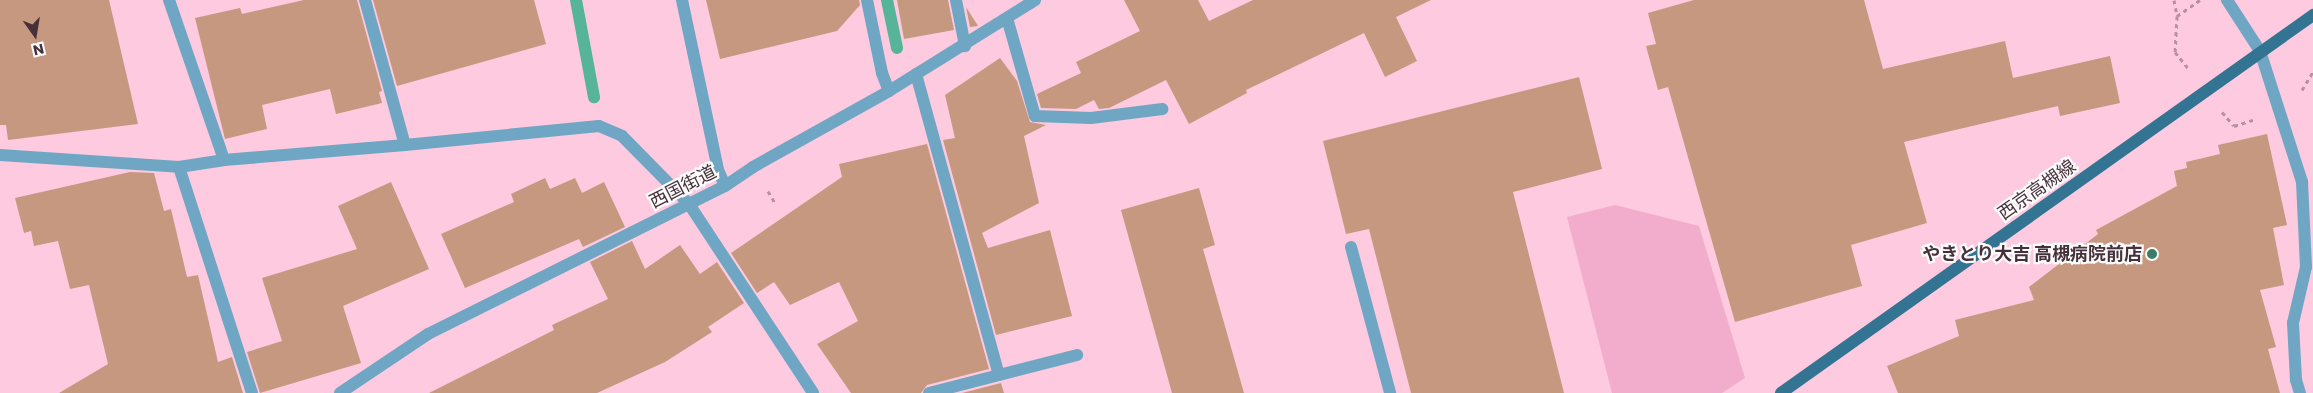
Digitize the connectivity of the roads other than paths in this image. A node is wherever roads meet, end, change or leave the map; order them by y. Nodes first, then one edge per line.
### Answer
1 (170, 0) edge
2 (365, 0) edge
3 (682, 0) edge
4 (866, 0) edge
5 (956, 0) edge
6 (1035, 0) edge
7 (2227, 0) edge
8 (2313, 15) edge
9 (1007, 18) junction
10 (965, 46) junction
11 (2260, 51) junction
12 (916, 74) junction
13 (890, 91) junction
14 (1162, 109) dead end
15 (405, 145) junction
16 (0, 155) edge
17 (224, 160) junction
18 (179, 167) junction
19 (725, 186) junction
20 (689, 204) junction
21 (1351, 247) dead end
22 (1077, 355) dead end
23 (999, 375) junction
24 (252, 393) edge
25 (340, 393) edge
26 (813, 393) edge
27 (929, 393) edge
28 (1390, 393) edge
29 (1781, 393) edge
30 (2300, 393) edge

1 - 17 street
2 - 15 street
3 - 19 street
4 - 13 street
5 - 10 street
6 - 9 street, 西国街道
7 - 11 street
8 - 11 main road, 西京高槻線
9 - 10 street, 西国街道
9 - 14 street
10 - 12 street, 西国街道
11 - 29 main road, 西京高槻線
11 - 30 street
12 - 13 street, 西国街道
12 - 23 street
13 - 19 street, 西国街道
15 - 17 street
15 - 20 street
16 - 18 street
17 - 18 street
18 - 24 street
19 - 20 street, 西国街道
20 - 25 street, 西国街道
20 - 26 street
21 - 28 street
22 - 23 street
23 - 27 street

